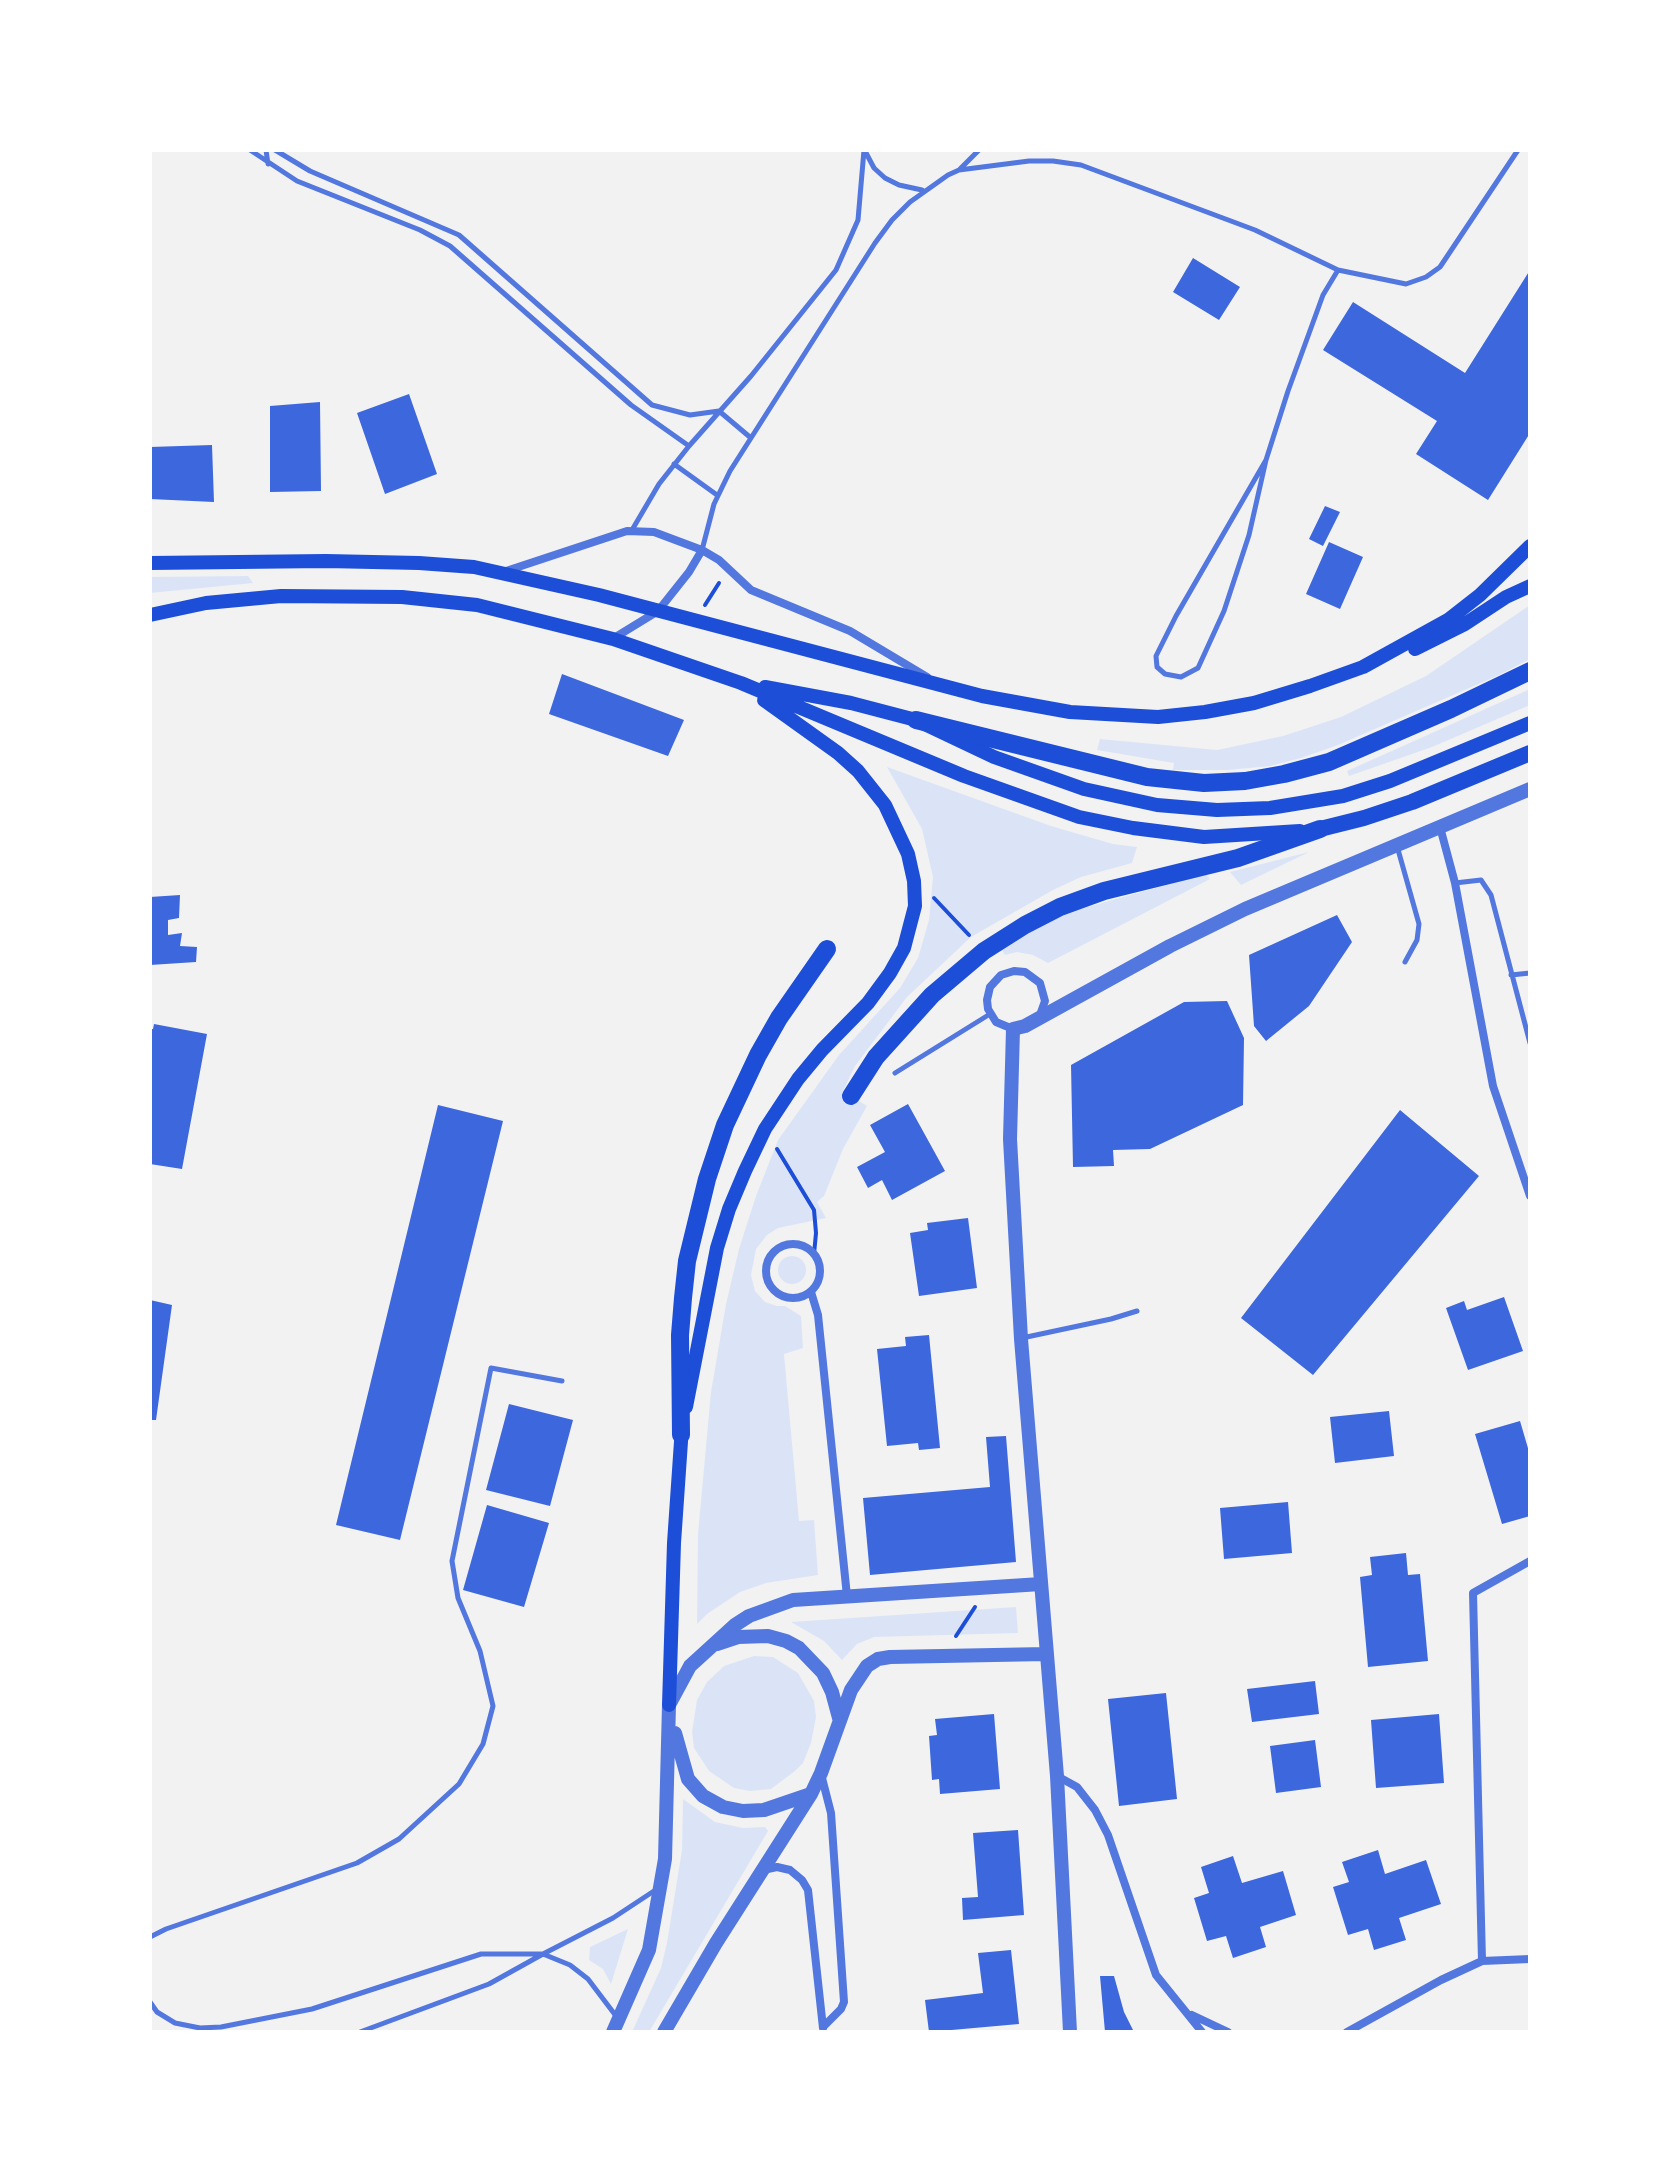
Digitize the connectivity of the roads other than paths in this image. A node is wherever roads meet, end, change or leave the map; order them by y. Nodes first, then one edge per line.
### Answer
1 (250, 150) edge
2 (266, 150) edge
3 (275, 150) edge
4 (864, 150) edge
5 (979, 150) edge
6 (1518, 150) edge
7 (1050, 153) dead end
8 (1053, 161) junction
9 (268, 164) junction
10 (959, 170) junction
11 (924, 190) junction
12 (1338, 270) junction
13 (719, 411) junction
14 (751, 438) junction
15 (689, 446) junction
16 (1266, 460) junction
17 (674, 464) junction
18 (717, 495) junction
19 (632, 530) junction
20 (1530, 546) edge
21 (702, 550) junction
22 (150, 563) edge
23 (503, 572) junction
24 (1530, 586) edge
25 (658, 611) junction
26 (150, 615) edge
27 (613, 639) junction
28 (1363, 667) junction
29 (1530, 671) edge
30 (741, 683) junction
31 (941, 686) junction
32 (916, 720) junction
33 (1530, 723) edge
34 (1530, 753) edge
35 (1530, 789) edge
36 (1440, 827) junction
37 (1320, 829) junction
38 (1397, 844) junction
39 (1455, 883) junction
40 (827, 949) dead end
41 (1405, 962) dead end
42 (1530, 973) edge
43 (1511, 975) junction
44 (990, 1014) junction
45 (1037, 1019) junction
46 (1013, 1029) junction
47 (1530, 1043) edge
48 (895, 1073) dead end
49 (851, 1096) dead end
50 (1530, 1196) edge
51 (811, 1292) junction
52 (1137, 1311) dead end
53 (1021, 1339) junction
54 (562, 1381) dead end
55 (681, 1435) junction
56 (1530, 1561) edge
57 (1041, 1584) junction
58 (847, 1596) junction
59 (713, 1646) junction
60 (1046, 1654) junction
61 (669, 1705) junction
62 (839, 1718) junction
63 (821, 1773) junction
64 (1057, 1776) junction
65 (811, 1794) junction
66 (762, 1870) junction
67 (661, 1886) junction
68 (150, 1937) edge
69 (543, 1954) junction
70 (1530, 1959) edge
71 (1482, 1961) junction
72 (150, 2002) edge
73 (1188, 2013) junction
74 (1371, 2020) junction
75 (616, 2026) edge
76 (823, 2030) edge
77 (360, 2032) edge
78 (664, 2032) edge
79 (1070, 2032) edge
80 (1202, 2032) edge
81 (1228, 2032) edge
82 (1347, 2032) edge
83 (1357, 2032) edge

1 - 9 lane
2 - 9 lane
3 - 13 lane
4 - 11 lane
4 - 13 lane
5 - 10 lane
6 - 12 lane
7 - 8 lane
8 - 10 lane
8 - 12 lane
9 - 15 lane
10 - 11 lane
11 - 14 lane
12 - 16 lane
13 - 14 lane
13 - 15 lane
14 - 18 lane
15 - 17 lane
16 - 16 lane
17 - 18 lane
17 - 19 lane
18 - 21 lane
19 - 21 street
19 - 23 street
20 - 28 main road
21 - 25 street
21 - 31 street
22 - 23 main road
23 - 25 main road
24 - 28 main road
25 - 27 street
25 - 31 main road
26 - 27 main road
27 - 30 main road
28 - 31 main road
29 - 32 highway
30 - 32 main road
30 - 37 main road
30 - 55 main road
32 - 33 main road
34 - 37 main road
35 - 36 street
36 - 38 street
36 - 39 street
37 - 49 highway
38 - 41 lane
38 - 45 street
39 - 43 lane
39 - 50 street
40 - 55 highway
42 - 43 lane
43 - 47 lane
44 - 45 street
44 - 46 street
44 - 48 lane
45 - 46 street
46 - 53 street
51 - 51 street
51 - 58 street
52 - 53 lane
53 - 57 street
54 - 68 lane
55 - 61 main road
56 - 71 street
57 - 58 street
57 - 60 street
58 - 59 street
59 - 61 street
59 - 62 street
60 - 62 street
60 - 64 street
61 - 65 street
61 - 67 street
62 - 63 street
63 - 65 street
63 - 76 street
64 - 73 street
64 - 79 street
65 - 66 street
66 - 76 street
66 - 78 street
67 - 69 lane
67 - 75 street
69 - 72 lane
69 - 75 lane
69 - 77 lane
70 - 71 street
71 - 74 street
73 - 80 street
73 - 81 street
74 - 82 street
74 - 83 street

